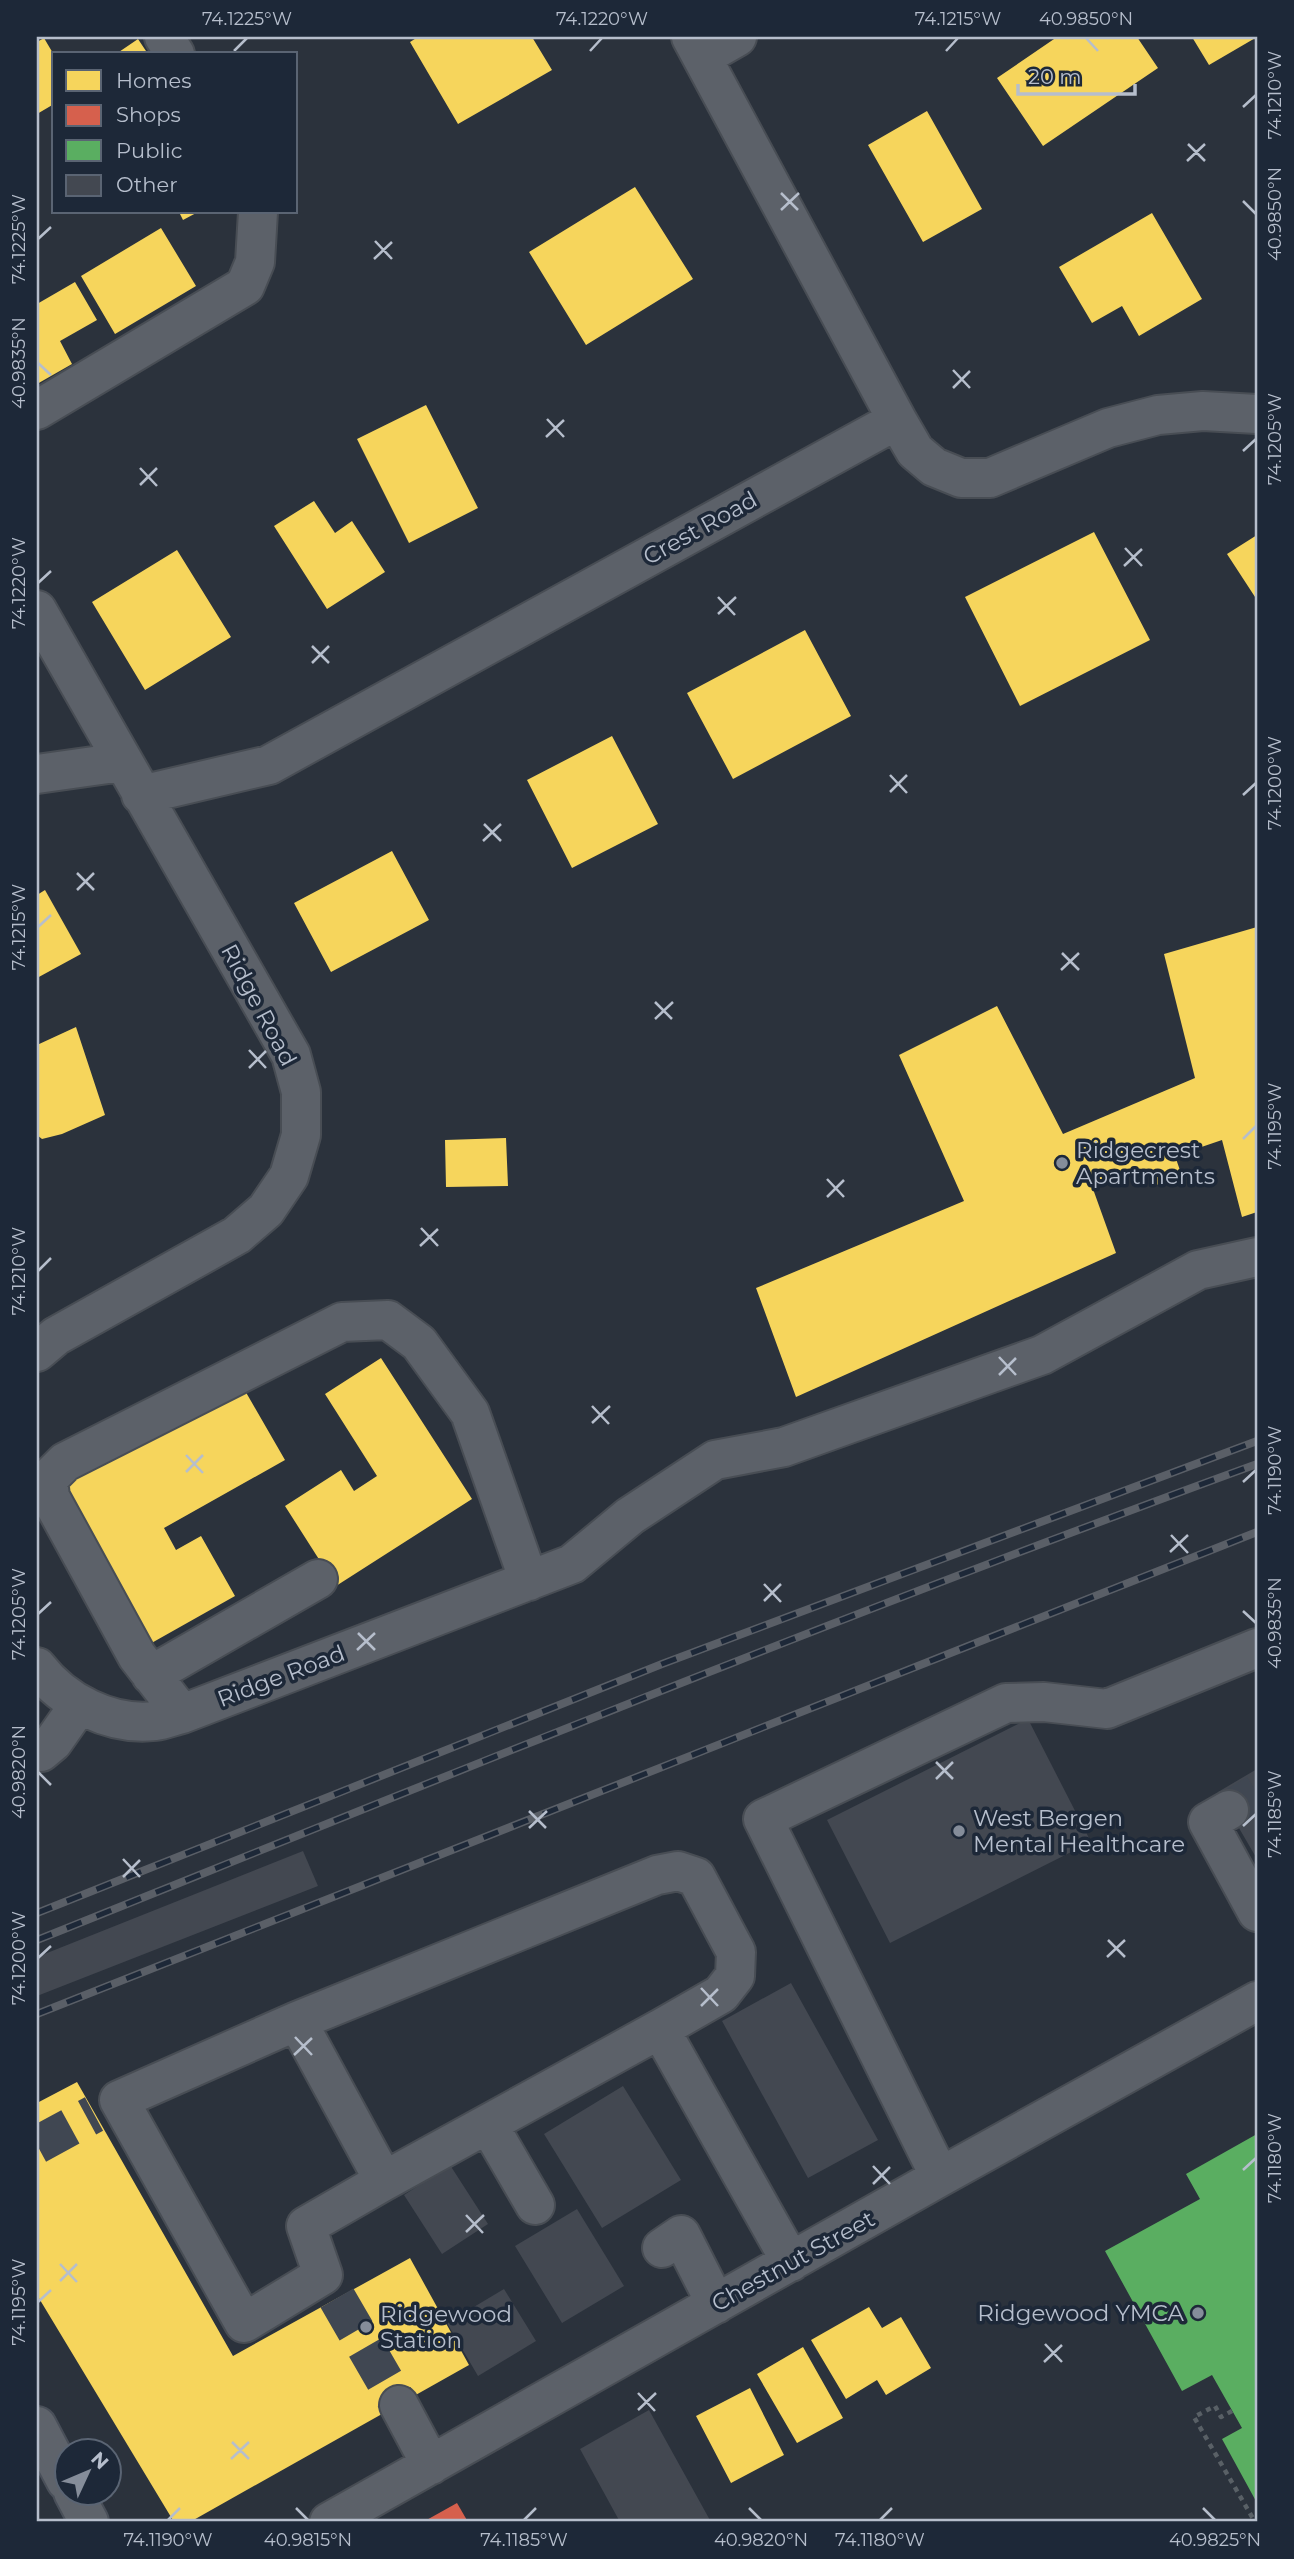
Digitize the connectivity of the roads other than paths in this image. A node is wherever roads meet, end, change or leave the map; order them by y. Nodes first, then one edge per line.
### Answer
1 (164, 37) edge
2 (737, 37) edge
3 (697, 47) edge
4 (174, 52) edge
5 (258, 214) edge
6 (37, 410) edge
7 (1257, 414) edge
8 (897, 419) junction
9 (37, 610) edge
10 (122, 762) junction
11 (37, 774) edge
12 (141, 794) junction
13 (1257, 1257) edge
14 (37, 1352) edge
15 (318, 1579) dead end
16 (529, 1581) junction
17 (1257, 1647) edge
18 (37, 1667) edge
19 (151, 1675) junction
20 (79, 1705) junction
21 (182, 1714) junction
22 (37, 1752) edge
23 (1218, 1816) dead end
24 (1257, 1912) edge
25 (1257, 2001) edge
26 (297, 2021) junction
27 (669, 2024) junction
28 (488, 2124) junction
29 (940, 2177) junction
30 (384, 2181) junction
31 (535, 2205) dead end
32 (662, 2248) dead end
33 (791, 2262) junction
34 (716, 2304) junction
35 (398, 2405) tunnel mouth
36 (37, 2426) edge
37 (52, 2454) edge
38 (431, 2465) junction
39 (80, 2506) edge
40 (89, 2522) edge
41 (329, 2522) edge

1 - 4 street
2 - 3 street
3 - 8 street
5 - 6 street
7 - 8 street
8 - 12 street, Crest Road
9 - 10 street, Ridge Road
10 - 11 street
10 - 12 street, Ridge Road
12 - 14 street, Ridge Road
13 - 16 street, Ridge Road
15 - 19 street
16 - 19 street
16 - 21 street, Ridge Road
17 - 29 street
18 - 20 street, Ridge Road
19 - 21 street
20 - 21 street, Ridge Road
20 - 22 street
23 - 24 street
25 - 29 street, Chestnut Street
26 - 27 street
26 - 30 street
26 - 30 street
27 - 28 street
27 - 33 street
28 - 30 street
28 - 31 street
29 - 33 street, Chestnut Street
32 - 34 street
33 - 34 street, Chestnut Street
34 - 38 street, Chestnut Street
35 - 38 street
36 - 37 main road
38 - 41 street, Chestnut Street
39 - 40 main road

